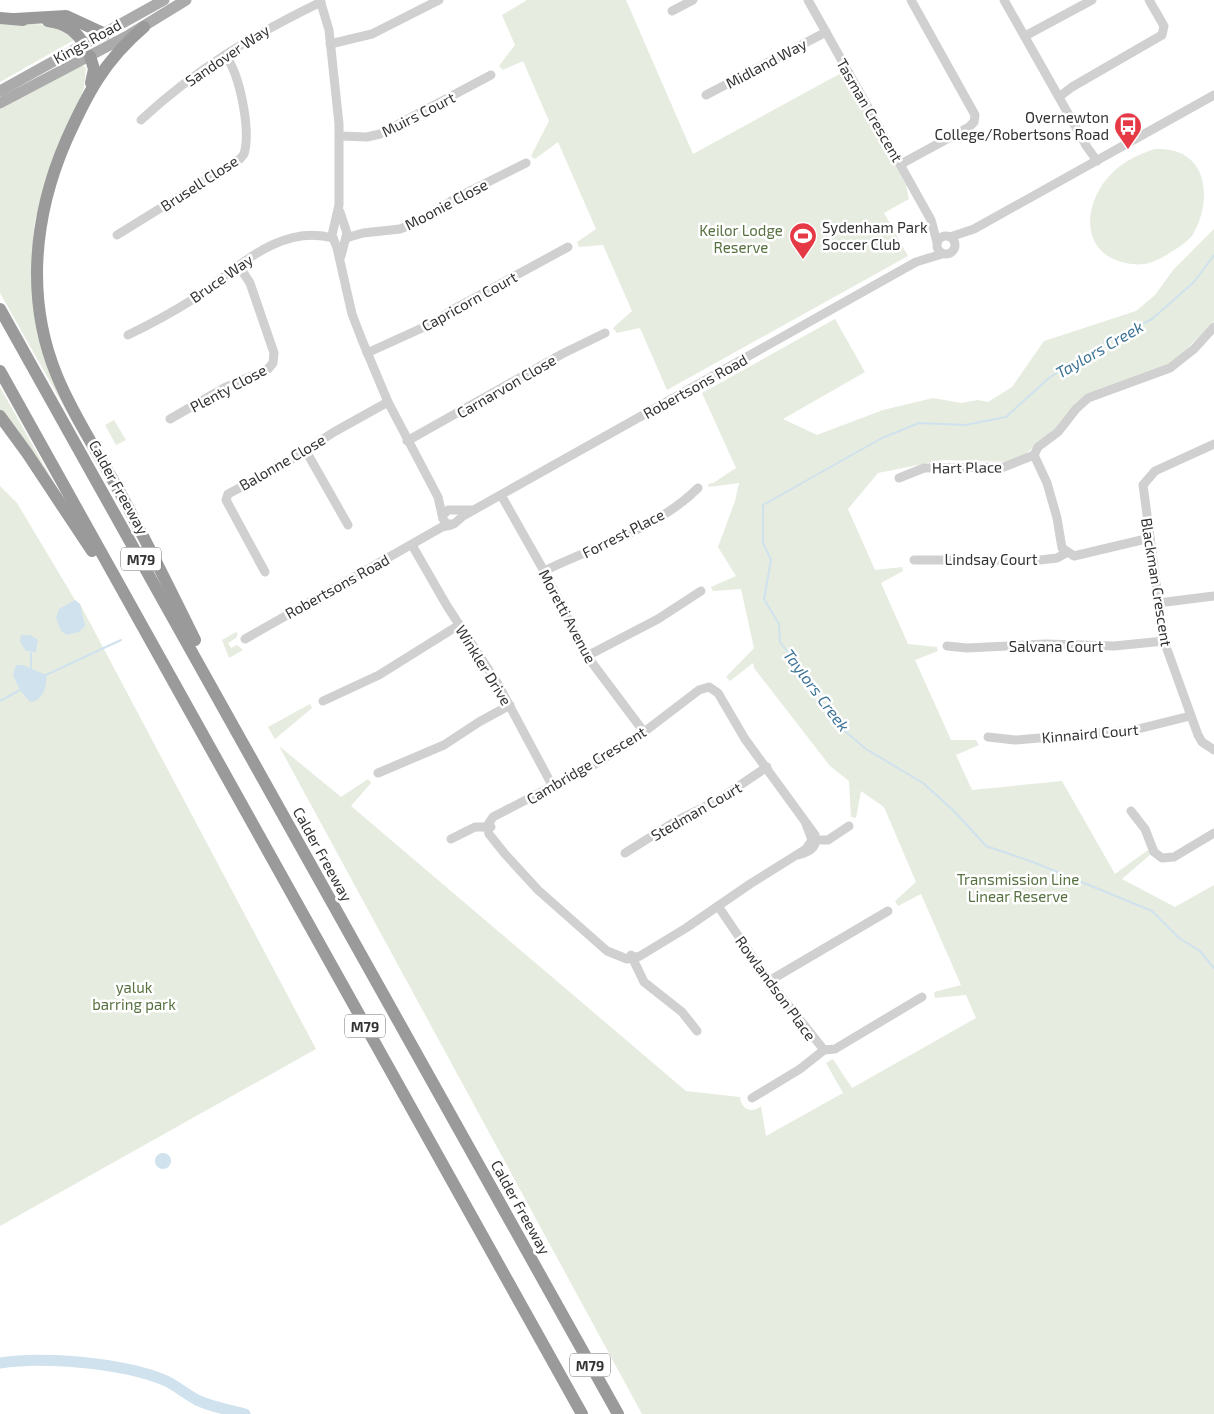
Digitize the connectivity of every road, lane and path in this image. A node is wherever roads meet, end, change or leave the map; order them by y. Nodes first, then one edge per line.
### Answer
1 (164, 0) edge
2 (186, 0) edge
3 (439, 0) edge
4 (693, 0) edge
5 (808, 0) edge
6 (911, 0) edge
7 (1004, 0) edge
8 (1091, 0) edge
9 (1149, 0) edge
10 (320, 1) edge
11 (672, 11) dead end
12 (0, 18) edge
13 (15, 19) junction
14 (144, 27) junction
15 (826, 32) junction
16 (105, 34) junction
17 (1026, 38) junction
18 (330, 44) junction
19 (87, 50) junction
20 (225, 55) junction
21 (491, 74) dead end
22 (89, 90) junction
23 (0, 91) edge
24 (706, 95) dead end
25 (1058, 95) junction
26 (1214, 95) edge
27 (0, 103) edge
28 (141, 120) dead end
29 (340, 136) junction
30 (1094, 162) junction
31 (526, 163) dead end
32 (901, 164) junction
33 (931, 220) junction
34 (974, 229) junction
35 (339, 233) junction
36 (117, 236) dead end
37 (948, 236) junction
38 (937, 242) junction
39 (955, 246) junction
40 (568, 247) dead end
41 (942, 254) junction
42 (916, 262) junction
43 (239, 266) junction
44 (0, 309) edge
45 (1214, 326) edge
46 (605, 333) dead end
47 (128, 335) dead end
48 (367, 353) junction
49 (0, 371) edge
50 (388, 402) junction
51 (0, 416) edge
52 (170, 419) dead end
53 (408, 441) junction
54 (1214, 444) edge
55 (306, 451) junction
56 (1034, 455) junction
57 (899, 478) dead end
58 (698, 488) dead end
59 (500, 495) junction
60 (473, 510) junction
61 (447, 513) junction
62 (454, 523) junction
63 (348, 525) dead end
64 (430, 534) junction
65 (1150, 538) junction
66 (412, 545) junction
67 (1066, 553) junction
68 (914, 560) dead end
69 (544, 571) junction
70 (265, 572) dead end
71 (701, 591) dead end
72 (1214, 596) edge
73 (1158, 603) junction
74 (459, 625) junction
75 (148, 637) junction
76 (245, 639) dead end
77 (1164, 641) junction
78 (948, 646) dead end
79 (587, 656) junction
80 (323, 701) dead end
81 (510, 705) junction
82 (1190, 716) junction
83 (644, 732) junction
84 (988, 737) dead end
85 (1214, 750) edge
86 (767, 767) junction
87 (378, 774) dead end
88 (552, 787) junction
89 (280, 809) junction
90 (1131, 811) dead end
91 (848, 826) dead end
92 (489, 827) junction
93 (1214, 833) edge
94 (451, 839) dead end
95 (814, 840) junction
96 (625, 853) dead end
97 (718, 906) junction
98 (888, 911) dead end
99 (632, 956) junction
100 (769, 981) junction
101 (922, 997) dead end
102 (697, 1031) dead end
103 (824, 1050) junction
104 (752, 1098) dead end
105 (582, 1414) edge
106 (618, 1414) edge

1 - 16 main road, Kings Road
2 - 14 main road, Kings Road
3 - 18 street
4 - 11 street
5 - 15 street, Tasman Crescent
6 - 32 street
7 - 17 street
8 - 17 street
9 - 25 street
10 - 18 street
10 - 20 street, Sandover Way
12 - 13 highway
13 - 16 highway
13 - 19 highway
14 - 19 main road, Kings Road
14 - 22 highway
15 - 24 street, Midland Way
15 - 32 street, Tasman Crescent
16 - 19 main road, Kings Road
17 - 25 street
18 - 29 street
19 - 22 highway
19 - 23 main road, Kings Road
19 - 27 main road, Kings Road
20 - 28 street, Sandover Way
20 - 36 street, Brusell Close
21 - 29 street, Muirs Court
22 - 89 highway
25 - 30 street
26 - 30 street
29 - 35 street
30 - 34 street
31 - 35 street, Moonie Close
32 - 33 street, Tasman Crescent
33 - 37 street, Tasman Crescent
33 - 38 street, Tasman Crescent
34 - 37 street
34 - 39 street
35 - 43 street, Bruce Way
35 - 48 street
37 - 38 street
37 - 39 street
38 - 41 street
38 - 42 street, Robertsons Road
39 - 41 street
40 - 48 street, Capricorn Court
41 - 42 street, Robertsons Road
42 - 59 street, Robertsons Road
43 - 47 street, Bruce Way
43 - 52 street, Plenty Close
44 - 89 highway, Calder Freeway / M79
45 - 56 street
46 - 53 street, Carnarvon Close
48 - 50 street
49 - 75 highway, M79
50 - 53 street
50 - 55 street, Balonne Close
51 - 75 highway
53 - 61 street
54 - 65 street, Blackman Crescent
55 - 63 street
55 - 70 street, Balonne Close
56 - 57 street, Hart Place
56 - 67 street
58 - 69 street, Forrest Place
59 - 60 street, Robertsons Road
59 - 69 street, Moretti Avenue
60 - 61 street, Robertsons Road
60 - 62 street, Robertsons Road
61 - 62 street
61 - 62 street
61 - 64 street
62 - 64 street, Robertsons Road
64 - 66 street, Robertsons Road
65 - 67 street, Lindsay Court
65 - 73 street, Blackman Crescent
66 - 74 street, Winkler Drive
66 - 76 street, Robertsons Road
67 - 68 street, Lindsay Court
69 - 79 street, Moretti Avenue
71 - 79 street
72 - 73 street
73 - 77 street, Blackman Crescent
74 - 80 street
74 - 81 street, Winkler Drive
75 - 105 highway, M79
77 - 78 street, Salvana Court
77 - 82 street, Blackman Crescent
79 - 83 street, Moretti Avenue
81 - 87 street
81 - 88 street, Winkler Drive
82 - 84 street, Kinnaird Court
82 - 85 street, Blackman Crescent
83 - 86 street, Cambridge Crescent
83 - 88 street, Cambridge Crescent
86 - 95 street, Cambridge Crescent
86 - 96 street, Stedman Court
88 - 92 street, Cambridge Crescent
89 - 106 highway, Calder Freeway / M79
90 - 93 street
91 - 95 street
92 - 94 street
92 - 99 street
95 - 97 street
97 - 99 street
97 - 100 street, Rowlandson Place
98 - 100 street
99 - 102 street
100 - 103 street, Rowlandson Place
101 - 103 street, Rowlandson Place
103 - 104 street

